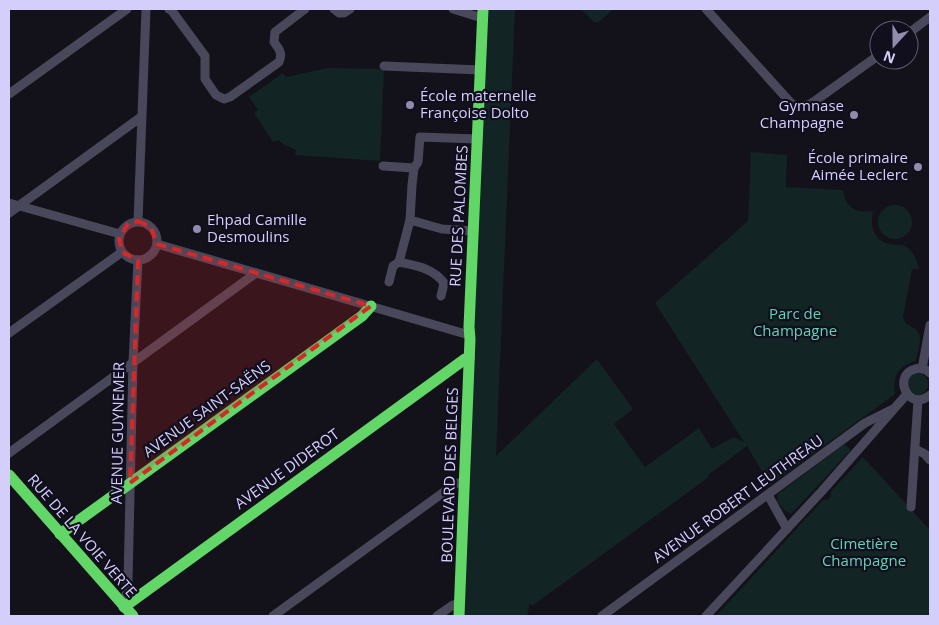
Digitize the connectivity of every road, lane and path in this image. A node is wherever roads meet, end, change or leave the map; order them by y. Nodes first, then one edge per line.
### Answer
1 (127, 9) edge
2 (146, 9) edge
3 (169, 9) edge
4 (305, 9) edge
5 (334, 9) edge
6 (350, 9) edge
7 (454, 9) edge
8 (706, 9) edge
9 (483, 14) edge
10 (930, 17) edge
11 (919, 25) edge
12 (869, 62) edge
13 (384, 66) dead end
14 (480, 70) junction
15 (9, 94) edge
16 (141, 117) junction
17 (478, 139) junction
18 (383, 166) dead end
19 (414, 168) junction
20 (9, 203) edge
21 (19, 206) junction
22 (9, 213) edge
23 (410, 220) junction
24 (138, 222) junction
25 (474, 230) junction
26 (120, 234) junction
27 (157, 244) junction
28 (122, 252) junction
29 (138, 260) junction
30 (399, 262) junction
31 (256, 273) junction
32 (389, 282) dead end
33 (441, 296) dead end
34 (371, 306) junction
35 (930, 325) edge
36 (9, 333) edge
37 (469, 335) junction
38 (469, 358) junction
39 (133, 362) junction
40 (926, 371) edge
41 (907, 394) junction
42 (930, 395) edge
43 (918, 400) junction
44 (893, 409) junction
45 (915, 448) junction
46 (9, 453) edge
47 (930, 460) edge
48 (9, 475) edge
49 (465, 481) junction
50 (130, 483) junction
51 (768, 495) junction
52 (911, 507) dead end
53 (787, 529) junction
54 (60, 534) junction
55 (460, 603) junction
56 (124, 607) junction
57 (133, 616) edge
58 (273, 616) edge
59 (436, 616) edge
60 (459, 616) edge
61 (602, 616) edge
62 (706, 616) edge

1 - 15 street
2 - 16 street
3 - 4 street
5 - 6 street
7 - 9 street
8 - 12 street
9 - 14 street, RUE DES PALOMBES
10 - 11 street
13 - 14 street
14 - 17 street, RUE DES PALOMBES
16 - 21 street
16 - 24 street
17 - 19 street
17 - 25 street, RUE DES PALOMBES
18 - 19 street
19 - 23 street
20 - 21 street
21 - 22 street
21 - 26 street
23 - 25 street
23 - 30 street
24 - 26 street
24 - 27 street
25 - 37 street, RUE DES PALOMBES
26 - 28 street
27 - 29 street
27 - 31 street
28 - 29 street
28 - 36 street
29 - 39 street, AVENUE GUYNEMER
30 - 32 street
30 - 33 street
31 - 34 street
31 - 39 street
34 - 37 street
34 - 50 street, AVENUE SAINT-SAËNS
35 - 40 street
37 - 38 street, BOULEVARD DES BELGES
38 - 49 street, BOULEVARD DES BELGES
38 - 56 street, AVENUE DIDEROT
39 - 46 street
39 - 50 street, AVENUE GUYNEMER
40 - 41 street
41 - 43 street
41 - 44 street
42 - 43 street
43 - 45 street
44 - 51 street, AVENUE ROBERT LEUTHREAU
44 - 53 street
45 - 47 street
45 - 52 street
48 - 54 street, RUE DE LA VOIE VERTE
49 - 55 street, BOULEVARD DES BELGES
49 - 58 street
50 - 54 street, AVENUE SAINT-SAËNS
50 - 56 street, AVENUE GUYNEMER
51 - 53 street
51 - 61 street, AVENUE ROBERT LEUTHREAU
53 - 62 street
54 - 56 street, RUE DE LA VOIE VERTE
55 - 59 street
55 - 60 street, BOULEVARD DES BELGES
56 - 57 street, RUE DE LA VOIE VERTE

